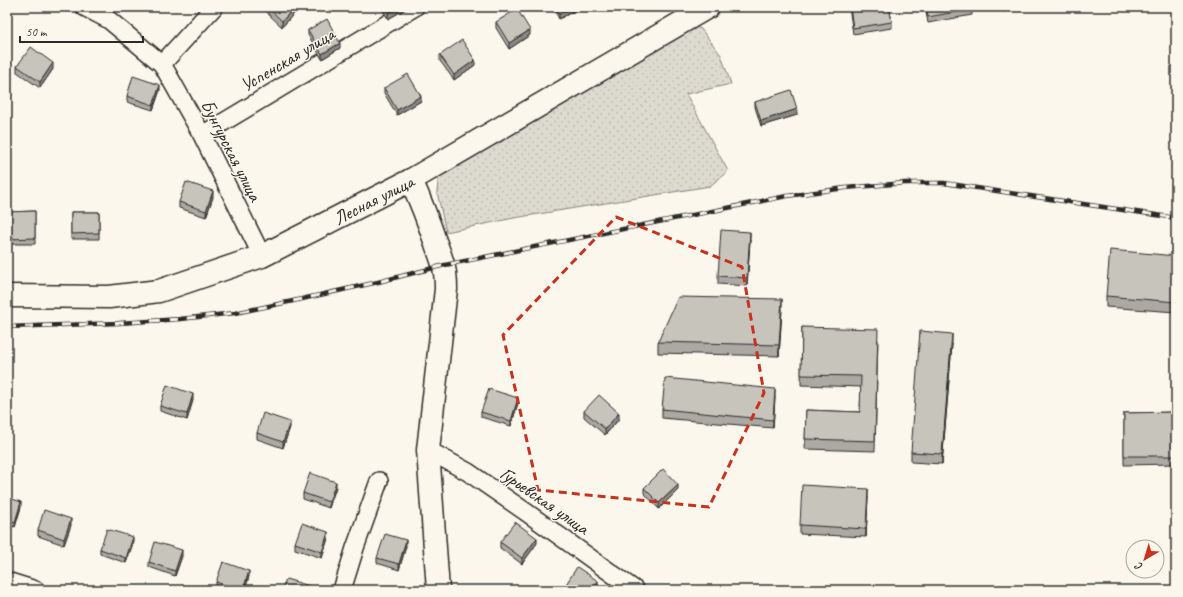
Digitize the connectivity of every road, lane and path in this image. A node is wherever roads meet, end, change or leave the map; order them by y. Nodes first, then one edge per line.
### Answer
1 (84, 7) edge
2 (214, 7) edge
3 (415, 7) edge
4 (708, 7) edge
5 (162, 64) junction
6 (202, 135) junction
7 (411, 180) junction
8 (262, 256) junction
9 (7, 296) edge
10 (428, 450) junction
11 (379, 482) dead end
12 (7, 581) edge
13 (36, 590) edge
14 (342, 590) edge
15 (438, 590) edge
16 (635, 590) edge

1 - 5 street, Бунгурская улица
2 - 5 street
3 - 6 street, Успенская улица
4 - 7 main road, Лесная улица
5 - 6 street, Бунгурская улица
6 - 8 street, Бунгурская улица
7 - 8 main road, Лесная улица
7 - 10 main road
8 - 9 main road, Лесная улица
10 - 15 main road
10 - 16 street, Гурьевская улица
11 - 14 street
12 - 13 street

